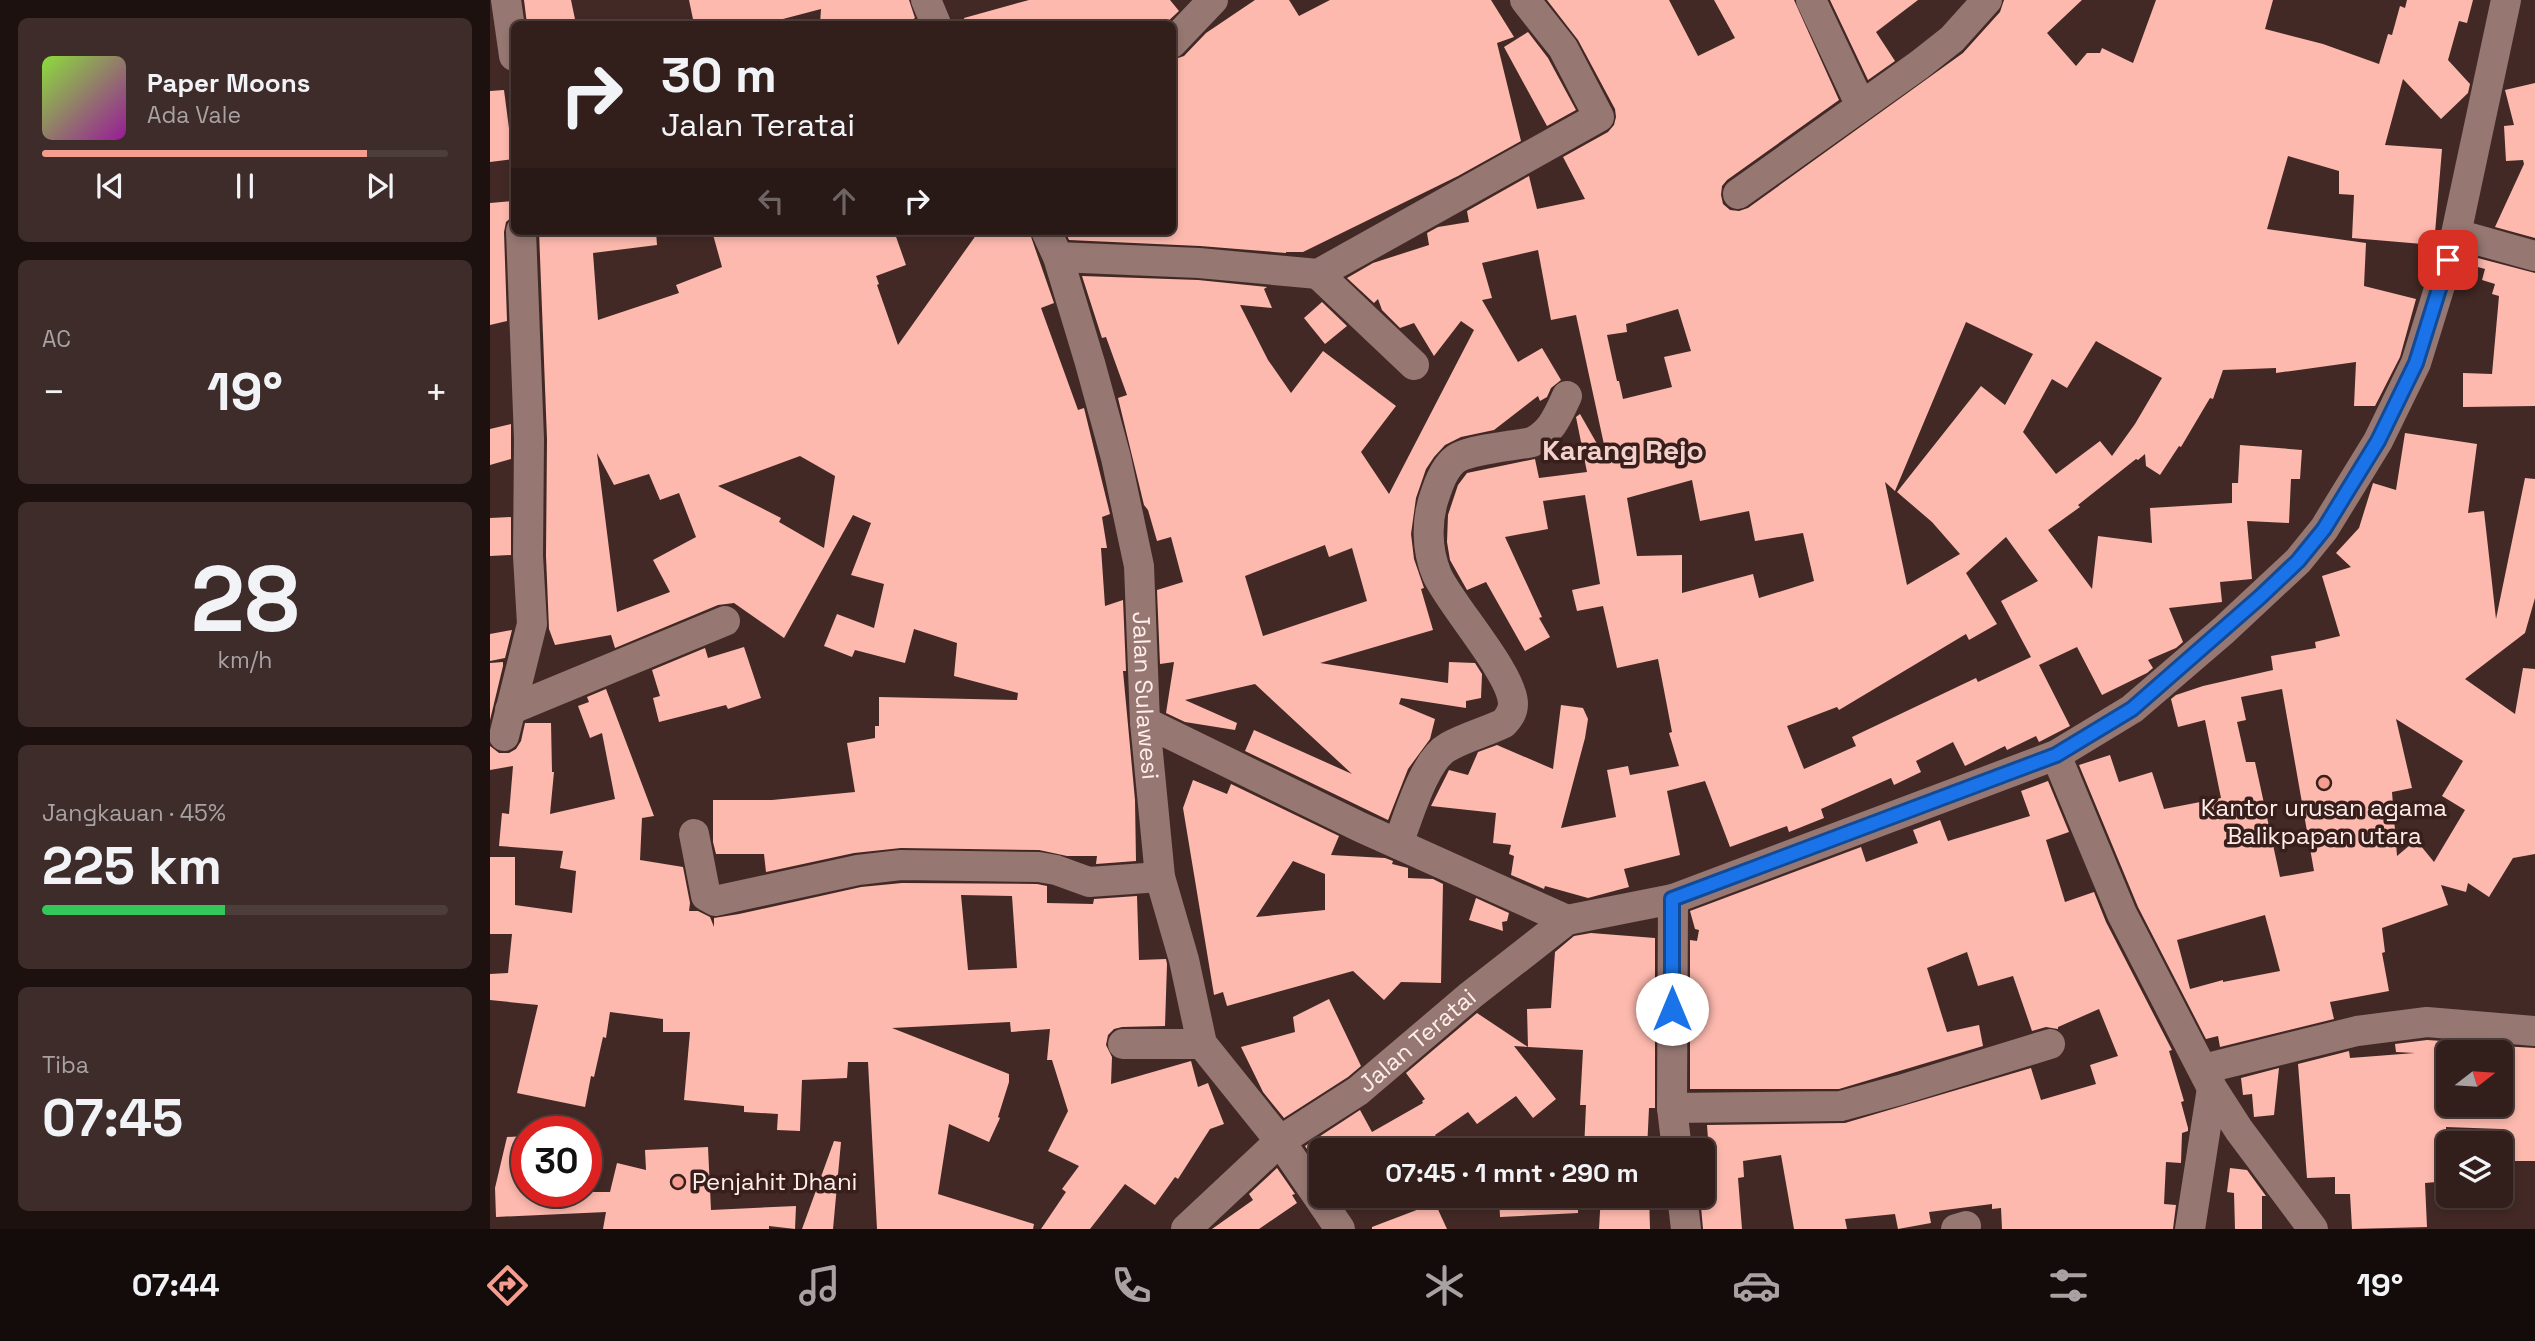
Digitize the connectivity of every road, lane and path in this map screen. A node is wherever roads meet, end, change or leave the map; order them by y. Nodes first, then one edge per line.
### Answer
1 (506, 0) edge
2 (926, 0) edge
3 (1213, 0) edge
4 (1525, 0) edge
5 (1811, 0) edge
6 (1987, 0) edge
7 (2505, 0) edge
8 (935, 21) edge
9 (511, 35) edge
10 (1176, 39) edge
11 (1861, 106) junction
12 (1738, 194) dead end
13 (2456, 234) junction
14 (521, 235) edge
15 (1052, 244) edge
16 (2535, 256) edge
17 (1318, 274) junction
18 (1413, 365) dead end
19 (1567, 396) dead end
20 (725, 621) dead end
21 (1145, 722) junction
22 (2056, 755) junction
23 (694, 834) dead end
24 (1398, 844) junction
25 (1160, 877) junction
26 (1672, 899) junction
27 (1567, 920) junction
28 (2535, 1031) edge
29 (1124, 1044) dead end
30 (1202, 1044) junction
31 (2050, 1044) dead end
32 (2208, 1078) junction
33 (1672, 1108) junction
34 (1676, 1138) edge
35 (1280, 1141) junction
36 (1684, 1208) edge
37 (1186, 1229) edge
38 (1340, 1229) edge
39 (1686, 1229) edge
40 (2190, 1229) edge
41 (2313, 1229) edge

1 - 9 street
2 - 8 street
3 - 10 street
4 - 17 street
5 - 11 street
6 - 11 street
7 - 13 street, Jalan Teratai
11 - 12 street
13 - 16 street
13 - 22 street, Jalan Teratai
14 - 20 street
15 - 17 street
15 - 21 street, Jalan Sulawesi
17 - 18 street
19 - 24 street
21 - 24 street
21 - 25 street, Jalan Sulawesi
22 - 26 street, Jalan Teratai
22 - 32 street
23 - 25 street
24 - 27 street
25 - 30 street, Jalan Sulawesi
26 - 27 street, Jalan Teratai
26 - 33 street
27 - 35 street, Jalan Teratai
28 - 32 street
29 - 30 street
30 - 35 street, Jalan Sulawesi
31 - 33 street
32 - 40 street
32 - 41 street
33 - 34 street
35 - 37 street, Jalan Teratai
35 - 38 street, Jalan Sulawesi
36 - 39 street

